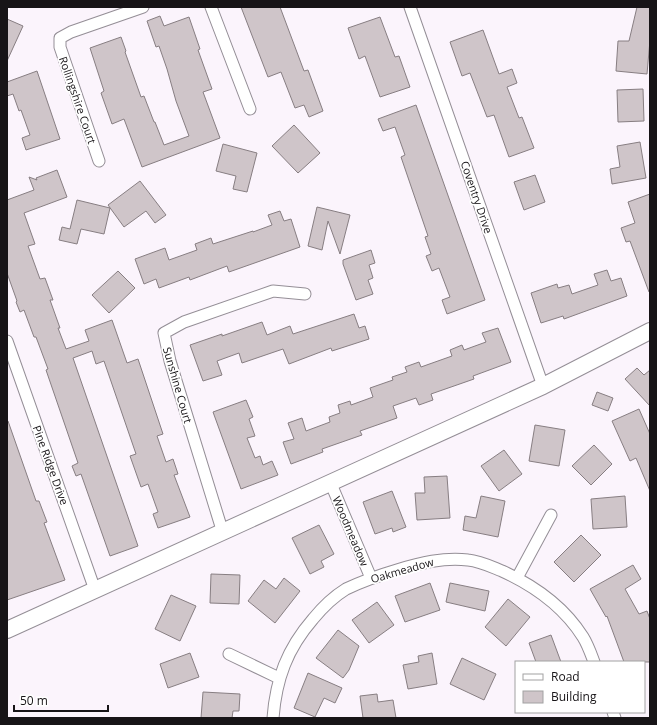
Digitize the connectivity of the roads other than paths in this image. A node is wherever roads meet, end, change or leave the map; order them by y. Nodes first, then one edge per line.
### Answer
1 (144, 7) edge
2 (211, 7) edge
3 (410, 7) edge
4 (250, 109) dead end
5 (99, 161) dead end
6 (306, 294) dead end
7 (650, 331) edge
8 (7, 341) edge
9 (543, 386) junction
10 (331, 484) junction
11 (551, 515) dead end
12 (223, 533) junction
13 (372, 578) junction
14 (517, 578) junction
15 (95, 590) junction
16 (7, 630) edge
17 (229, 654) dead end
18 (594, 661) edge
19 (279, 678) junction
20 (273, 718) edge

1 - 5 street, Rollingshire Court
2 - 4 street
3 - 9 street, Coventry Drive
6 - 12 street, Sunshine Court
7 - 9 street
8 - 15 street, Pine Ridge Drive
9 - 10 street
10 - 12 street
10 - 13 street, Woodmeadow
11 - 14 street
12 - 15 street
13 - 14 street, Oakmeadow
13 - 19 street, Oakmeadow
14 - 18 street, Oakmeadow
15 - 16 street
17 - 19 street
19 - 20 street, Oakmeadow

